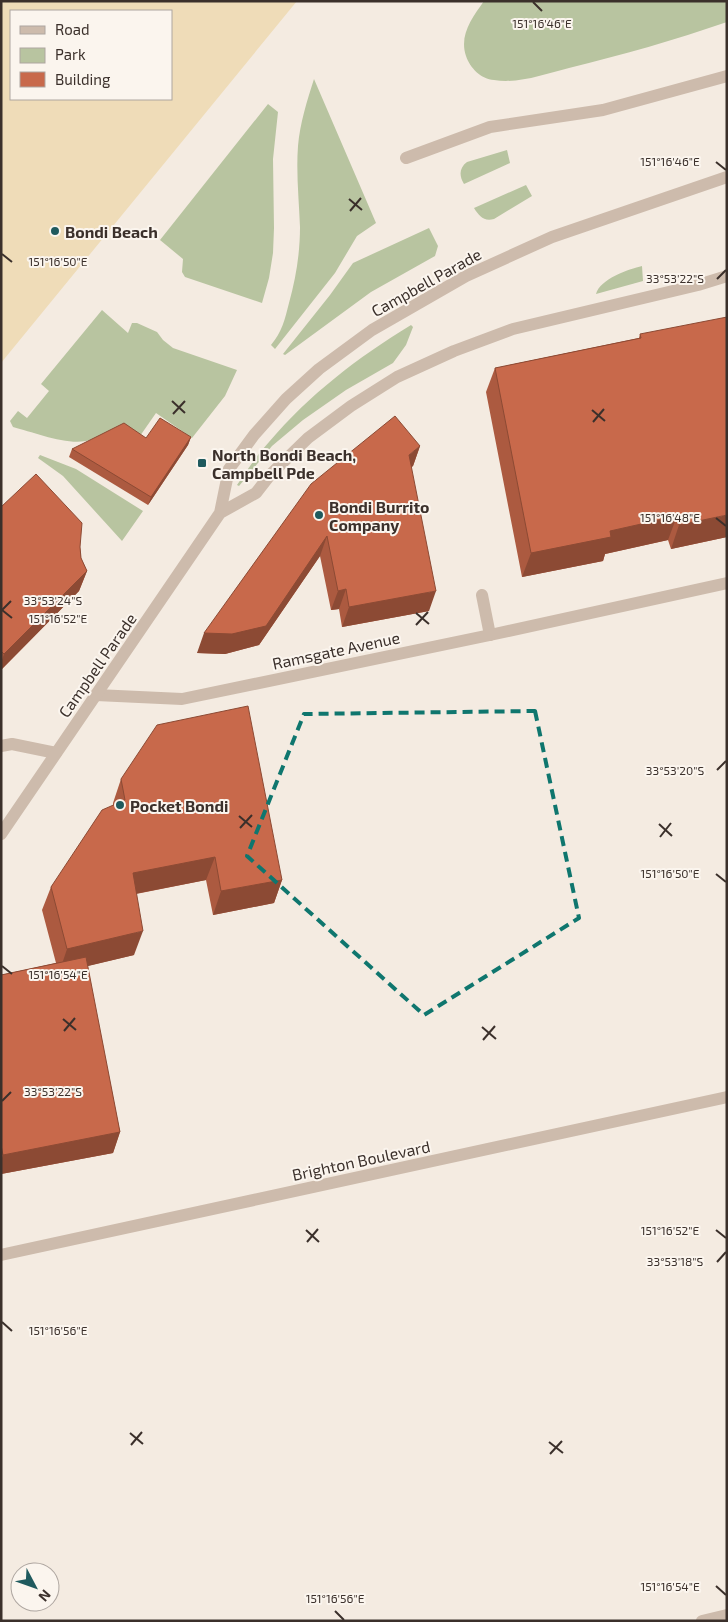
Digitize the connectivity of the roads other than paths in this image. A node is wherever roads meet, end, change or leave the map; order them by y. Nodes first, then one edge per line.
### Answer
1 (727, 76) edge
2 (406, 158) dead end
3 (727, 177) edge
4 (727, 276) edge
5 (220, 513) junction
6 (727, 583) edge
7 (482, 595) dead end
8 (490, 635) junction
9 (96, 695) junction
10 (1, 746) edge
11 (56, 753) junction
12 (1, 834) edge
13 (727, 1097) edge
14 (1, 1255) edge
15 (727, 1615) edge
16 (702, 1621) edge

1 - 2 street
3 - 5 street, Campbell Parade
4 - 5 street, Campbell Parade
5 - 9 street, Campbell Parade
6 - 8 street, Ramsgate Avenue
7 - 8 street
8 - 9 street, Ramsgate Avenue
9 - 11 street, Campbell Parade
10 - 11 street
11 - 12 street, Campbell Parade
13 - 14 street, Brighton Boulevard
15 - 16 street

